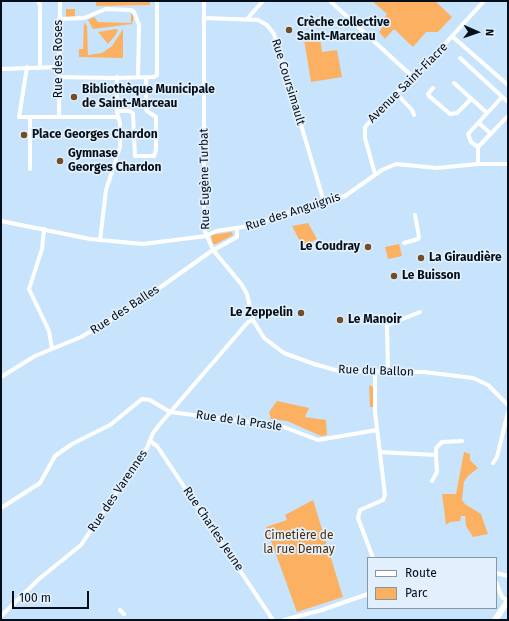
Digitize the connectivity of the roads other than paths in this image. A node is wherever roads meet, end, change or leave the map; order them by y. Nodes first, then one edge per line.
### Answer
1 (38, 1) edge
2 (60, 1) edge
3 (156, 1) edge
4 (204, 1) edge
5 (263, 1) edge
6 (330, 1) edge
7 (484, 1) edge
8 (204, 18) junction
9 (59, 19) junction
10 (247, 19) junction
11 (453, 37) junction
12 (460, 58) dead end
13 (27, 67) junction
14 (40, 67) junction
15 (59, 67) junction
16 (1, 69) edge
17 (138, 76) junction
18 (59, 77) junction
19 (118, 77) junction
20 (146, 77) junction
21 (413, 77) junction
22 (454, 84) dead end
23 (508, 86) edge
24 (433, 88) dead end
25 (396, 93) junction
26 (502, 97) junction
27 (471, 99) junction
28 (508, 102) edge
29 (117, 110) junction
30 (486, 113) junction
31 (414, 115) dead end
32 (59, 116) junction
33 (508, 116) edge
34 (30, 117) junction
35 (118, 117) junction
36 (478, 123) junction
37 (491, 134) junction
38 (478, 147) junction
39 (478, 164) junction
40 (508, 164) edge
41 (30, 169) dead end
42 (375, 174) junction
43 (324, 202) junction
44 (415, 215) dead end
45 (1, 221) edge
46 (44, 229) junction
47 (237, 230) junction
48 (206, 236) junction
49 (100, 240) junction
50 (404, 243) dead end
51 (213, 250) junction
52 (420, 312) dead end
53 (253, 320) junction
54 (52, 348) junction
55 (375, 372) junction
56 (388, 372) junction
57 (1, 377) edge
58 (508, 405) edge
59 (170, 412) junction
60 (508, 412) edge
61 (377, 430) junction
62 (150, 441) junction
63 (462, 441) dead end
64 (380, 452) junction
65 (436, 455) junction
66 (493, 463) dead end
67 (432, 481) dead end
68 (1, 508) edge
69 (373, 557) edge
70 (497, 573) edge
71 (502, 574) junction
72 (497, 576) edge
73 (508, 576) edge
74 (497, 584) edge
75 (367, 594) edge
76 (508, 601) edge
77 (120, 610) dead end
78 (124, 614) dead end
79 (1, 616) edge
80 (273, 620) edge
81 (284, 620) edge
82 (495, 620) edge

1 - 14 street
2 - 9 street, Rue des Roses
3 - 20 street
4 - 8 street, Rue Eugène Turbat
5 - 10 street
6 - 21 street
7 - 11 street, Avenue Saint-Fiacre
8 - 10 street, Rue Coursimault
8 - 48 street, Rue Eugène Turbat
9 - 15 street, Rue des Roses
9 - 17 street
10 - 43 street, Rue Coursimault
11 - 21 street, Avenue Saint-Fiacre
11 - 23 street
12 - 26 street
13 - 14 street
13 - 16 street
13 - 34 street
14 - 15 street
15 - 18 street, Rue des Roses
17 - 19 street
17 - 20 street
18 - 19 street
18 - 32 street, Rue des Roses
19 - 29 street
20 - 29 street
21 - 25 street, Avenue Saint-Fiacre
22 - 27 street
24 - 27 street
25 - 31 street
25 - 42 street, Avenue Saint-Fiacre
26 - 28 street
26 - 30 street
27 - 30 street
29 - 35 street
30 - 36 street
32 - 34 street
32 - 35 street
33 - 37 street
34 - 41 street
35 - 49 street
36 - 37 street
36 - 38 street
37 - 38 street
38 - 39 street
39 - 40 street, Rue des Anguignis
39 - 42 street, Rue des Anguignis
42 - 43 street, Rue des Anguignis
43 - 47 street, Rue des Anguignis
44 - 50 street
45 - 46 street, Rue des Anguignis
46 - 49 street, Rue des Anguignis
46 - 54 street
47 - 48 street, Rue des Anguignis
47 - 51 street, Rue des Balles
48 - 49 street, Rue des Anguignis
48 - 51 street, Rue du Ballon
51 - 53 street, Rue du Ballon
51 - 54 street, Rue des Balles
52 - 56 street
53 - 55 street, Rue du Ballon
53 - 59 street, Rue des Varennes
54 - 57 street, Rue des Balles
55 - 56 street, Rue du Ballon
55 - 61 street
56 - 58 street, Rue du Ballon
59 - 61 street, Rue de la Prasle
59 - 62 street, Rue des Varennes
59 - 68 street
60 - 66 street
61 - 64 street
62 - 79 street, Rue des Varennes
62 - 80 street, Rue Charles Jeune
63 - 65 street
64 - 65 street
64 - 69 street
65 - 67 street
70 - 71 street
71 - 72 street
71 - 73 street
74 - 76 street
75 - 81 street
76 - 82 main road
77 - 78 street

